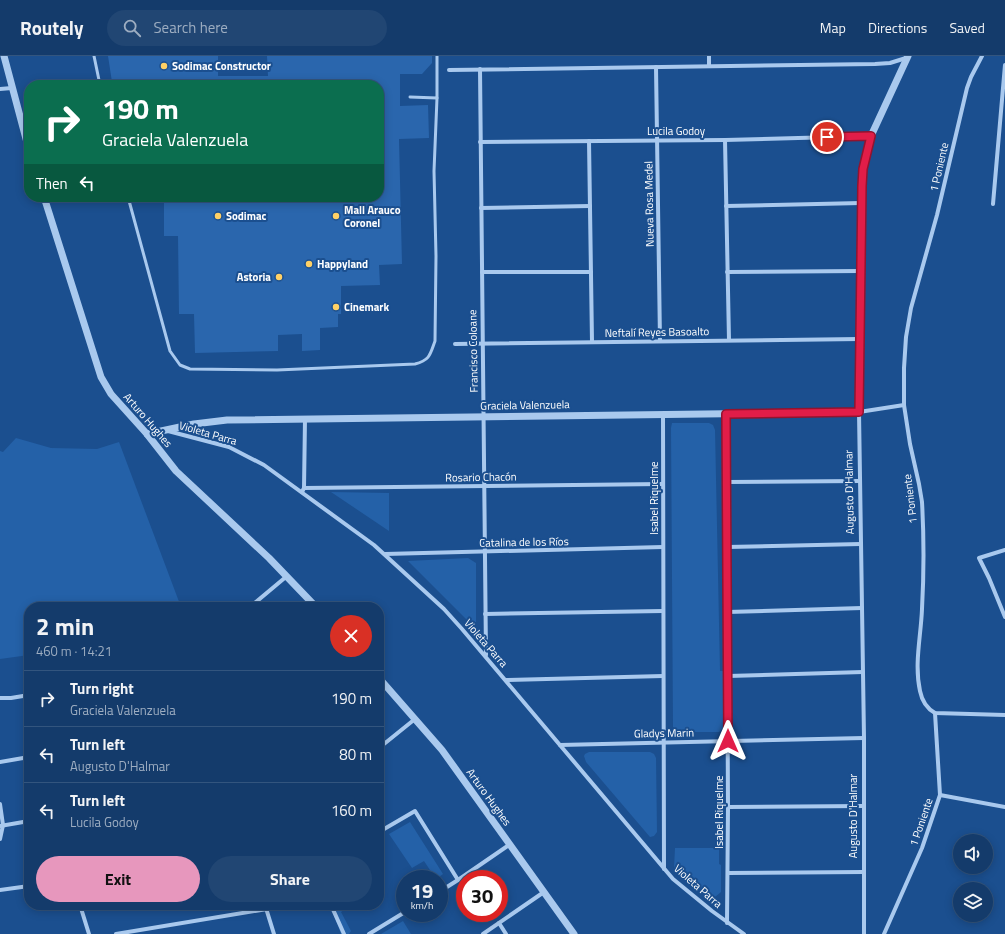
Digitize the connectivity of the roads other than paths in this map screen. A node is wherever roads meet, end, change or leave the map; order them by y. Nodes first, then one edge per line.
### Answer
1 (4, 56) edge
2 (94, 56) edge
3 (437, 56) edge
4 (709, 56) edge
5 (982, 56) edge
6 (908, 57) edge
7 (709, 66) junction
8 (1005, 66) edge
9 (656, 67) junction
10 (449, 70) dead end
11 (480, 70) junction
12 (99, 80) edge
13 (0, 88) edge
14 (12, 88) junction
15 (1004, 91) edge
16 (410, 97) dead end
17 (437, 98) junction
18 (24, 132) edge
19 (871, 136) junction
20 (657, 140) junction
21 (724, 140) junction
22 (589, 141) junction
23 (480, 142) junction
24 (46, 202) edge
25 (129, 202) edge
26 (861, 203) junction
27 (993, 204) dead end
28 (590, 206) junction
29 (726, 206) junction
30 (481, 208) junction
31 (860, 271) junction
32 (482, 272) junction
33 (591, 272) junction
34 (727, 272) junction
35 (860, 339) junction
36 (729, 340) junction
37 (660, 341) junction
38 (592, 342) junction
39 (482, 343) junction
40 (454, 344) dead end
41 (904, 405) junction
42 (859, 412) junction
43 (726, 414) junction
44 (662, 415) junction
45 (483, 417) junction
46 (305, 419) junction
47 (164, 430) junction
48 (147, 434) junction
49 (860, 481) junction
50 (727, 482) junction
51 (663, 484) junction
52 (484, 486) junction
53 (303, 490) junction
54 (861, 544) junction
55 (663, 547) junction
56 (727, 547) junction
57 (1005, 550) edge
58 (484, 552) junction
59 (385, 554) junction
60 (287, 576) junction
61 (256, 602) edge
62 (311, 602) edge
63 (862, 608) junction
64 (663, 611) junction
65 (727, 612) junction
66 (485, 614) junction
67 (1005, 617) edge
68 (486, 656) junction
69 (863, 672) junction
70 (664, 676) junction
71 (728, 676) junction
72 (506, 680) junction
73 (384, 684) edge
74 (24, 696) edge
75 (0, 698) edge
76 (935, 712) junction
77 (1005, 715) edge
78 (415, 719) junction
79 (864, 738) junction
80 (728, 741) junction
81 (664, 742) junction
82 (384, 744) edge
83 (560, 744) junction
84 (24, 758) edge
85 (0, 762) edge
86 (940, 795) junction
87 (0, 804) edge
88 (864, 806) junction
89 (728, 807) junction
90 (1005, 807) edge
91 (24, 822) edge
92 (2, 826) edge
93 (384, 829) edge
94 (0, 839) edge
95 (509, 845) junction
96 (473, 870) edge
97 (664, 870) junction
98 (864, 872) junction
99 (728, 873) junction
100 (456, 877) edge
101 (24, 887) edge
102 (0, 890) edge
103 (544, 892) junction
104 (82, 910) edge
105 (249, 910) edge
106 (267, 910) edge
107 (333, 910) edge
108 (508, 916) edge
109 (396, 918) edge
110 (499, 922) joint
111 (727, 923) junction
112 (89, 934) edge
113 (116, 934) edge
114 (274, 934) edge
115 (344, 934) edge
116 (369, 934) edge
117 (483, 934) edge
118 (506, 934) edge
119 (574, 934) edge
120 (744, 934) edge
121 (864, 934) edge
122 (884, 934) edge

1 - 14 street
2 - 12 lane
3 - 17 lane
4 - 7 street
5 - 41 street, 1 Poniente
6 - 7 street
6 - 19 street, Augusto D'Halmar
7 - 9 street
8 - 15 street
9 - 11 street
9 - 20 street, Nueva Rosa Medel
10 - 11 street
11 - 23 street, Francisco Coloane
13 - 14 street
14 - 18 street
15 - 27 street
16 - 17 lane
17 - 25 lane
19 - 21 street, Lucila Godoy
19 - 26 street, Augusto D'Halmar
20 - 21 street, Lucila Godoy
20 - 22 street, Lucila Godoy
20 - 37 street, Nueva Rosa Medel
21 - 29 street
22 - 23 street, Lucila Godoy
22 - 28 street
23 - 30 street, Francisco Coloane
24 - 48 street, Arturo Hughes
26 - 29 street
26 - 31 street, Augusto D'Halmar
28 - 30 street
28 - 33 street
29 - 34 street
30 - 32 street, Francisco Coloane
31 - 34 street
31 - 35 street, Augusto D'Halmar
32 - 33 street
32 - 39 street, Francisco Coloane
33 - 38 street
34 - 36 street
35 - 36 street, Neftalí Reyes Basoalto
35 - 42 street, Augusto D'Halmar
36 - 37 street, Neftalí Reyes Basoalto
37 - 38 street, Neftalí Reyes Basoalto
38 - 39 street, Neftalí Reyes Basoalto
39 - 40 street, Neftalí Reyes Basoalto
39 - 45 street, Francisco Coloane
41 - 42 street, Graciela Valenzuela
41 - 76 street, 1 Poniente
42 - 43 street, Graciela Valenzuela
42 - 49 street, Augusto D'Halmar
43 - 44 street, Graciela Valenzuela
43 - 50 street, Isabel Riquelme
44 - 45 street, Graciela Valenzuela
44 - 51 street, Isabel Riquelme
45 - 46 street, Graciela Valenzuela
45 - 52 street, Francisco Coloane
46 - 47 street, Graciela Valenzuela
46 - 53 street
47 - 48 street, Graciela Valenzuela
47 - 53 street, Violeta Parra
48 - 60 street, Arturo Hughes
49 - 50 street
49 - 54 street, Augusto D'Halmar
50 - 56 street, Isabel Riquelme
51 - 52 street, Rosario Chacón
51 - 55 street, Isabel Riquelme
52 - 53 street, Rosario Chacón
52 - 58 street, Francisco Coloane
53 - 59 street, Violeta Parra
54 - 56 street
54 - 63 street, Augusto D'Halmar
55 - 58 street, Catalina de los Ríos
55 - 64 street, Isabel Riquelme
56 - 65 street, Isabel Riquelme
57 - 67 street
58 - 59 street, Catalina de los Ríos
58 - 66 street, Francisco Coloane
59 - 68 street, Violeta Parra
60 - 61 street
60 - 62 street, Arturo Hughes
63 - 65 street
63 - 69 street, Augusto D'Halmar
64 - 66 street
64 - 70 street, Isabel Riquelme
65 - 71 street, Isabel Riquelme
66 - 68 street, Francisco Coloane
68 - 72 street, Violeta Parra
69 - 71 street
69 - 79 street, Augusto D'Halmar
70 - 72 street
70 - 81 street, Isabel Riquelme
71 - 80 street, Isabel Riquelme
72 - 83 street, Violeta Parra
73 - 78 street, Arturo Hughes
74 - 75 street
76 - 77 street
76 - 86 street, 1 Poniente
78 - 82 street
78 - 95 street, Arturo Hughes
79 - 80 street, Gladys Marin
79 - 88 street, Augusto D'Halmar
80 - 81 street, Gladys Marin
80 - 89 street, Isabel Riquelme
81 - 83 street, Gladys Marin
81 - 97 street, Isabel Riquelme
83 - 97 street, Violeta Parra
84 - 85 street
86 - 90 street
86 - 122 street, 1 Poniente
87 - 92 street
88 - 89 street
88 - 98 street, Augusto D'Halmar
89 - 99 street, Isabel Riquelme
91 - 92 street
92 - 94 street
93 - 100 street
95 - 96 street
95 - 103 street, Arturo Hughes
97 - 111 street, Violeta Parra
98 - 99 street
98 - 121 street, Augusto D'Halmar
99 - 111 street, Isabel Riquelme
101 - 102 street
103 - 108 street
103 - 119 street, Arturo Hughes
104 - 112 street
105 - 113 street
106 - 114 street
107 - 115 street
109 - 116 street
110 - 117 street
110 - 118 street
111 - 120 street, Violeta Parra

